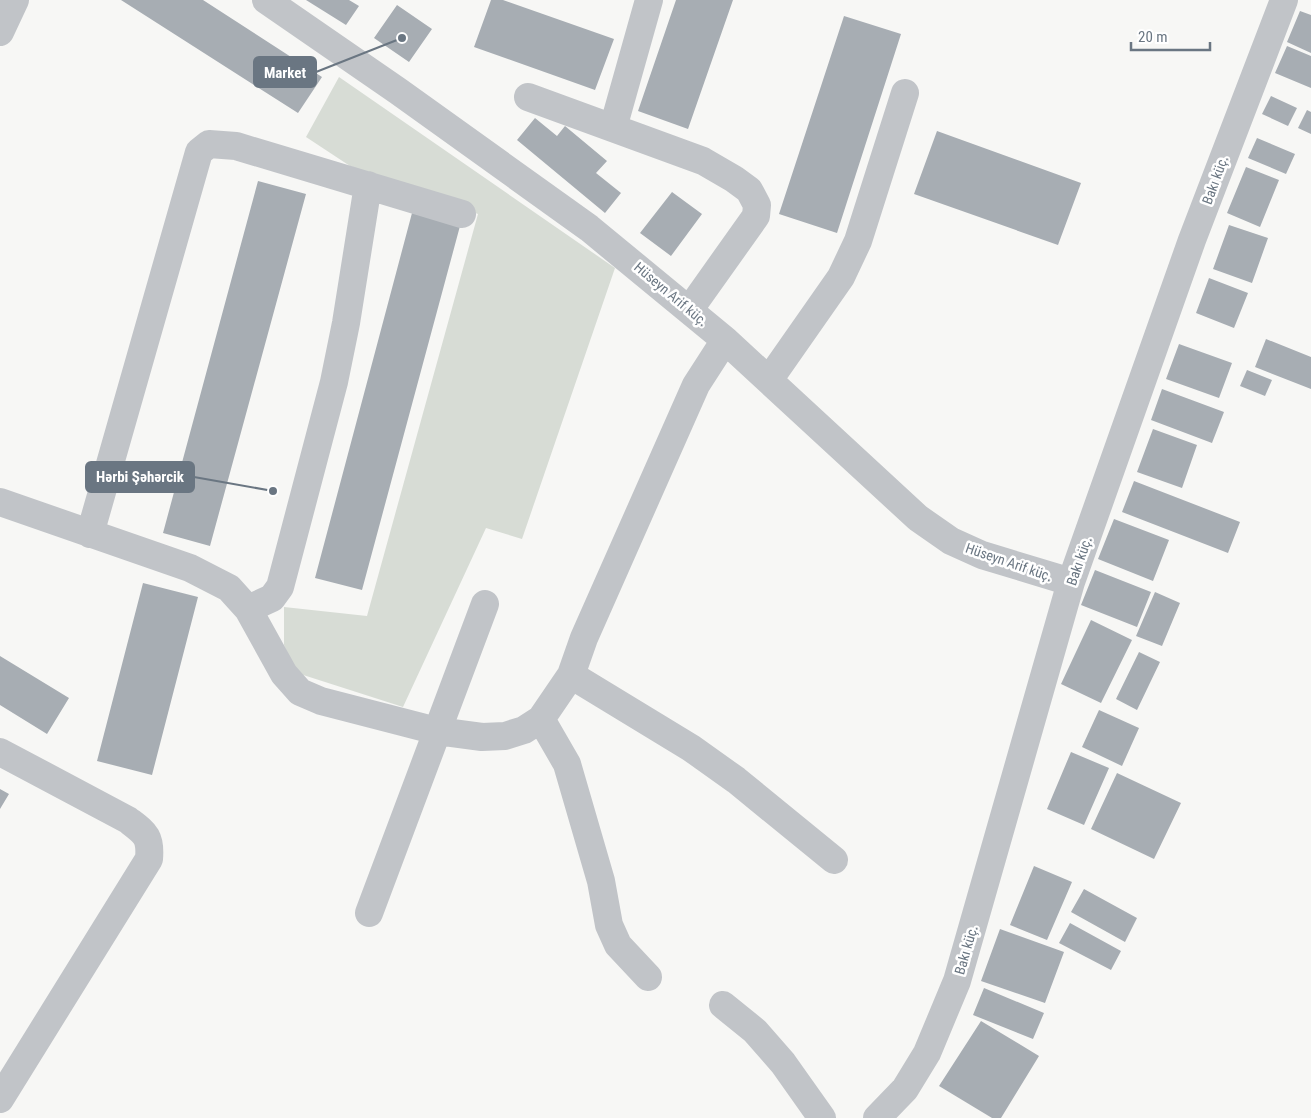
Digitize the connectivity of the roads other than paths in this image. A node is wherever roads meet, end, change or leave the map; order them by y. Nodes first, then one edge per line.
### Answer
1 (15, 0) edge
2 (266, 0) edge
3 (649, 0) edge
4 (1284, 0) edge
5 (0, 32) edge
6 (905, 93) dead end
7 (528, 97) dead end
8 (613, 128) junction
9 (368, 186) junction
10 (462, 214) dead end
11 (690, 309) junction
12 (726, 340) junction
13 (769, 380) junction
14 (0, 502) edge
15 (90, 534) junction
16 (1071, 582) junction
17 (485, 604) dead end
18 (248, 609) junction
19 (571, 675) junction
20 (541, 719) junction
21 (437, 731) junction
22 (0, 752) edge
23 (834, 860) dead end
24 (370, 913) dead end
25 (648, 977) dead end
26 (723, 1004) dead end
27 (0, 1099) edge
28 (822, 1118) edge
29 (878, 1118) edge

1 - 5 street
2 - 11 street, Hüseyn Arif küç.
3 - 8 street
4 - 16 street, Bakı küç.
6 - 13 street
7 - 8 street
8 - 11 street
9 - 10 street
9 - 15 street
9 - 18 street
11 - 12 street, Hüseyn Arif küç.
12 - 13 street, Hüseyn Arif küç.
12 - 19 street
13 - 16 street, Hüseyn Arif küç.
14 - 15 street
15 - 18 street
16 - 29 street, Bakı küç.
17 - 21 street
18 - 21 street
19 - 20 street
19 - 23 street
20 - 21 street
20 - 25 street
21 - 24 street
22 - 27 street
26 - 28 street

